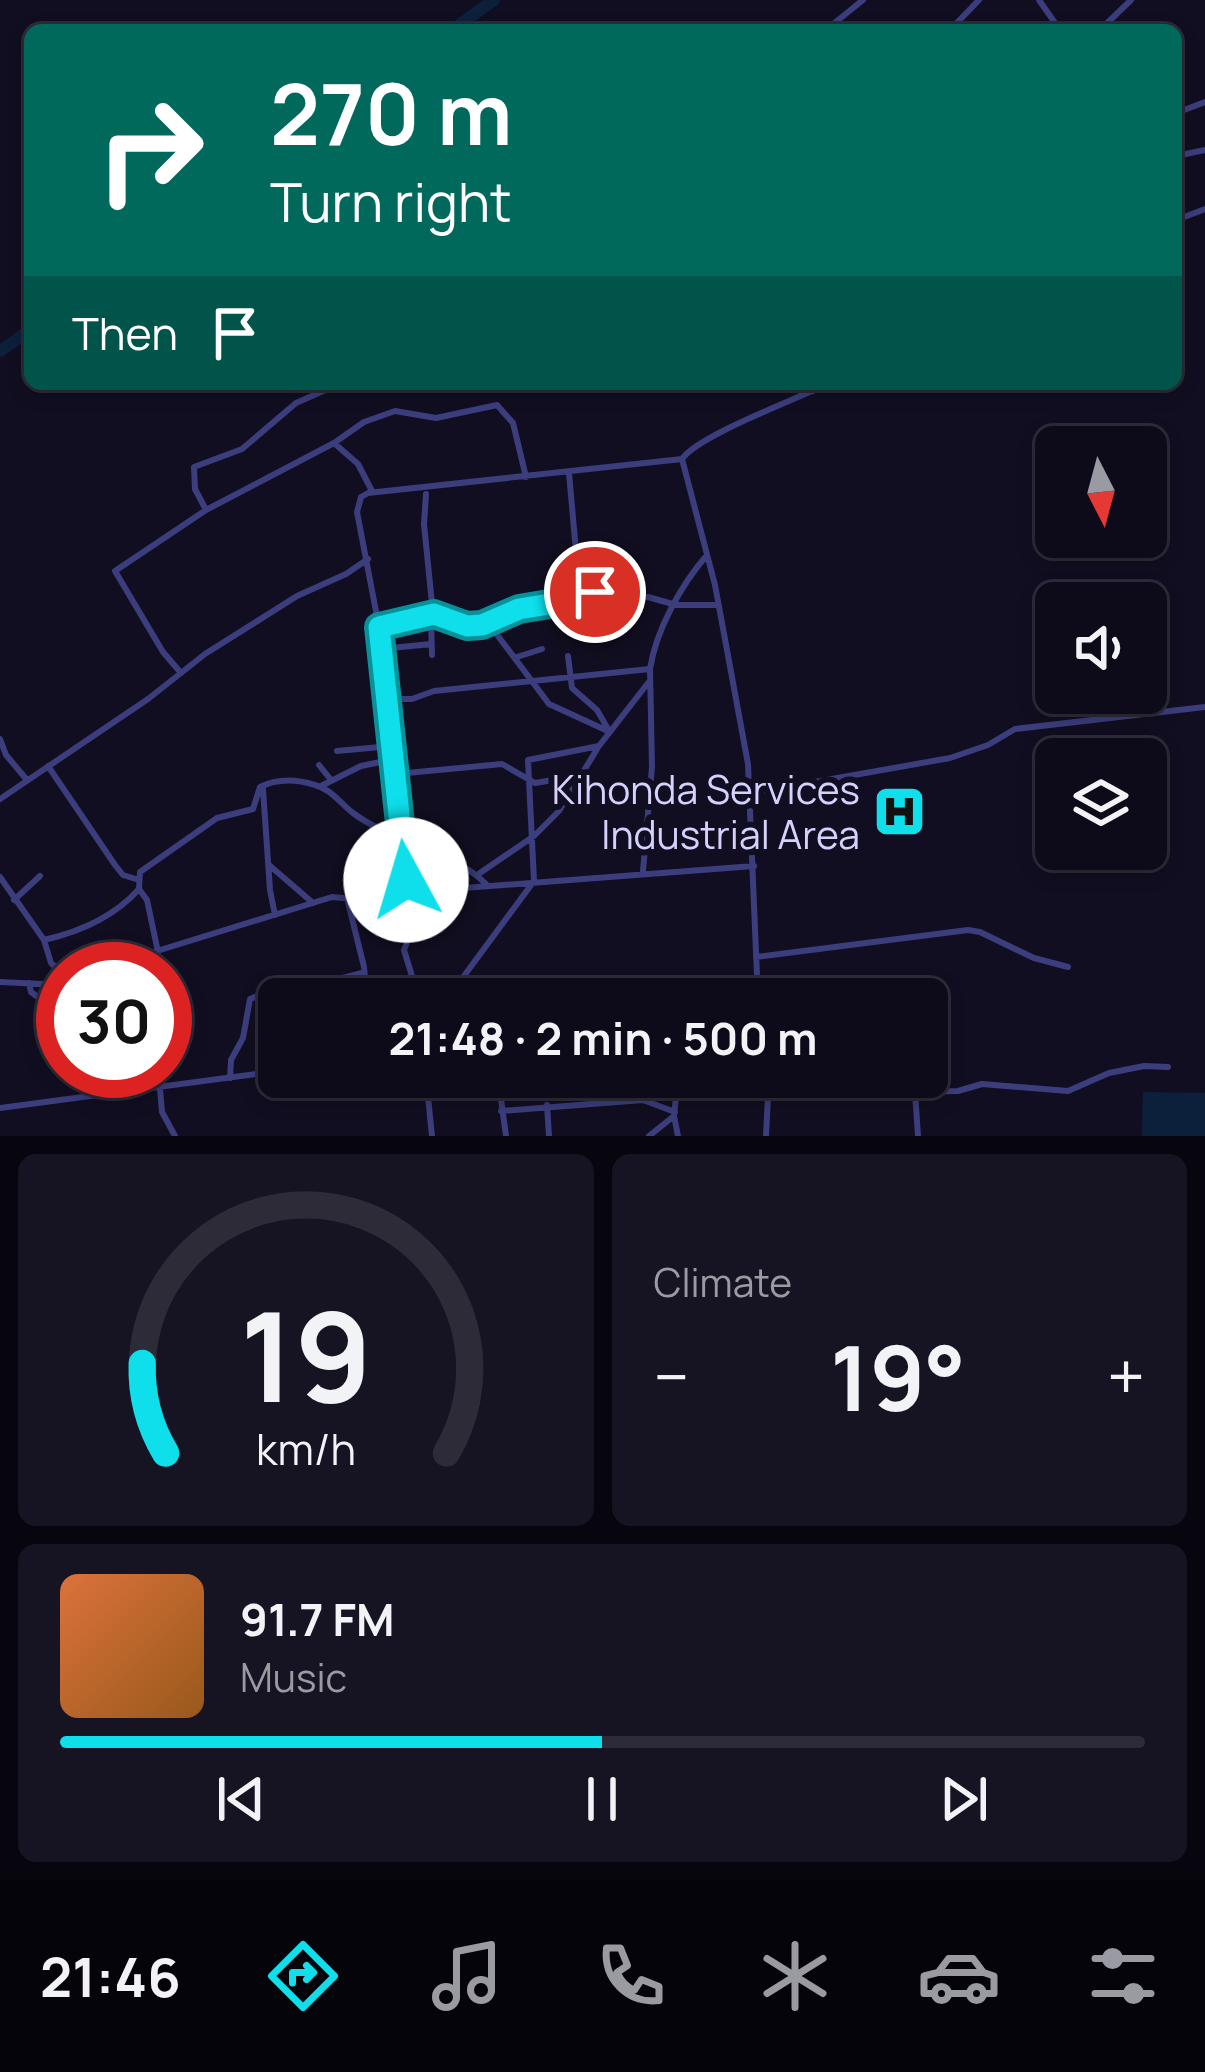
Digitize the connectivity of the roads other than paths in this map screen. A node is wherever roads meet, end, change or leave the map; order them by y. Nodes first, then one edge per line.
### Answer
1 (862, 0) edge
2 (979, 0) edge
3 (1131, 0) edge
4 (833, 24) edge
5 (956, 24) edge
6 (1106, 24) edge
7 (325, 390) edge
8 (813, 391) edge
9 (334, 443) junction
10 (682, 459) junction
11 (569, 473) junction
12 (526, 477) junction
13 (373, 492) junction
14 (426, 494) dead end
15 (206, 510) junction
16 (707, 554) junction
17 (368, 558) junction
18 (595, 592) junction
19 (719, 604) junction
20 (676, 605) junction
21 (432, 617) junction
22 (488, 622) junction
23 (379, 627) junction
24 (431, 644) junction
25 (381, 649) junction
26 (542, 649) dead end
27 (432, 655) dead end
28 (568, 656) dead end
29 (517, 657) junction
30 (650, 670) junction
31 (181, 673) junction
32 (570, 680) junction
33 (650, 680) junction
34 (534, 683) junction
35 (387, 699) junction
36 (1205, 707) edge
37 (610, 733) junction
38 (0, 739) edge
39 (391, 746) junction
40 (599, 746) junction
41 (337, 751) dead end
42 (392, 760) junction
43 (319, 764) dead end
44 (48, 766) junction
45 (396, 774) junction
46 (580, 774) junction
47 (331, 780) junction
48 (27, 781) junction
49 (528, 781) junction
50 (263, 785) junction
51 (321, 786) junction
52 (752, 793) junction
53 (0, 799) edge
54 (400, 836) junction
55 (534, 836) junction
56 (268, 865) junction
57 (754, 866) junction
58 (642, 872) junction
59 (477, 875) junction
60 (40, 876) dead end
61 (0, 877) edge
62 (534, 881) junction
63 (486, 884) junction
64 (139, 885) junction
65 (410, 894) junction
66 (347, 898) junction
67 (14, 900) junction
68 (314, 904) junction
69 (275, 915) junction
70 (44, 940) joint
71 (156, 942) edge
72 (190, 942) edge
73 (756, 957) junction
74 (1068, 967) dead end
75 (362, 973) junction
76 (363, 978) edge
77 (412, 978) edge
78 (462, 978) edge
79 (757, 978) edge
80 (0, 982) edge
81 (29, 983) junction
82 (36, 983) edge
83 (36, 995) edge
84 (1168, 1067) dead end
85 (258, 1074) edge
86 (230, 1078) junction
87 (192, 1084) edge
88 (948, 1091) edge
89 (63, 1098) edge
90 (161, 1098) edge
91 (428, 1098) edge
92 (500, 1098) edge
93 (677, 1098) edge
94 (768, 1098) edge
95 (915, 1098) edge
96 (547, 1105) junction
97 (0, 1108) edge
98 (501, 1111) junction
99 (675, 1114) junction
100 (175, 1136) edge
101 (432, 1136) edge
102 (506, 1136) edge
103 (549, 1136) edge
104 (649, 1136) edge
105 (677, 1136) edge
106 (766, 1136) edge
107 (918, 1136) edge

1 - 4 street
2 - 5 street
3 - 6 street
7 - 15 street
8 - 10 street
9 - 12 street
9 - 13 street
9 - 15 street
10 - 11 street
10 - 16 street
11 - 12 street
11 - 18 street
12 - 13 street
13 - 17 street
14 - 21 street
15 - 31 street
16 - 19 street
16 - 20 street
17 - 23 street
17 - 31 street
18 - 20 street
18 - 22 street
19 - 20 street
19 - 52 street
20 - 30 street
21 - 22 street
21 - 23 street
21 - 24 street
22 - 29 street
23 - 25 street
24 - 25 street
24 - 27 street
25 - 35 street
26 - 29 street
28 - 32 street
29 - 34 street
30 - 32 street
30 - 33 street
31 - 44 street
32 - 34 street
32 - 37 street
33 - 37 street
33 - 58 street
34 - 35 street
34 - 37 street
35 - 39 street
36 - 52 street
37 - 40 street
38 - 48 street
39 - 41 street
39 - 42 street
40 - 46 street
40 - 49 street
42 - 45 street
42 - 47 street
43 - 47 street
44 - 48 street
44 - 64 street
45 - 49 street
45 - 54 street
46 - 49 street
46 - 55 street
47 - 51 street
48 - 53 street
49 - 55 street
50 - 51 street
50 - 56 street
50 - 64 street
51 - 54 street
52 - 57 street
54 - 59 street
54 - 65 street
55 - 59 street
55 - 62 street
56 - 68 street
56 - 69 street
57 - 58 street
57 - 73 street
58 - 62 street
59 - 63 street
60 - 67 street
61 - 67 street
62 - 63 street
62 - 78 street
63 - 65 street
64 - 70 street
64 - 71 street
65 - 66 street
65 - 77 street
66 - 68 street
66 - 75 street
67 - 70 street
68 - 69 street
69 - 72 street
73 - 74 street
73 - 79 street
75 - 76 street
75 - 86 street
80 - 81 street
81 - 82 street
81 - 83 street
84 - 88 street
85 - 86 street
86 - 87 street
89 - 97 street
90 - 100 street
91 - 101 street
92 - 98 street
93 - 99 street
94 - 106 street
95 - 107 street
96 - 98 street
96 - 99 street
96 - 103 street
98 - 102 street
99 - 104 street
99 - 105 street

